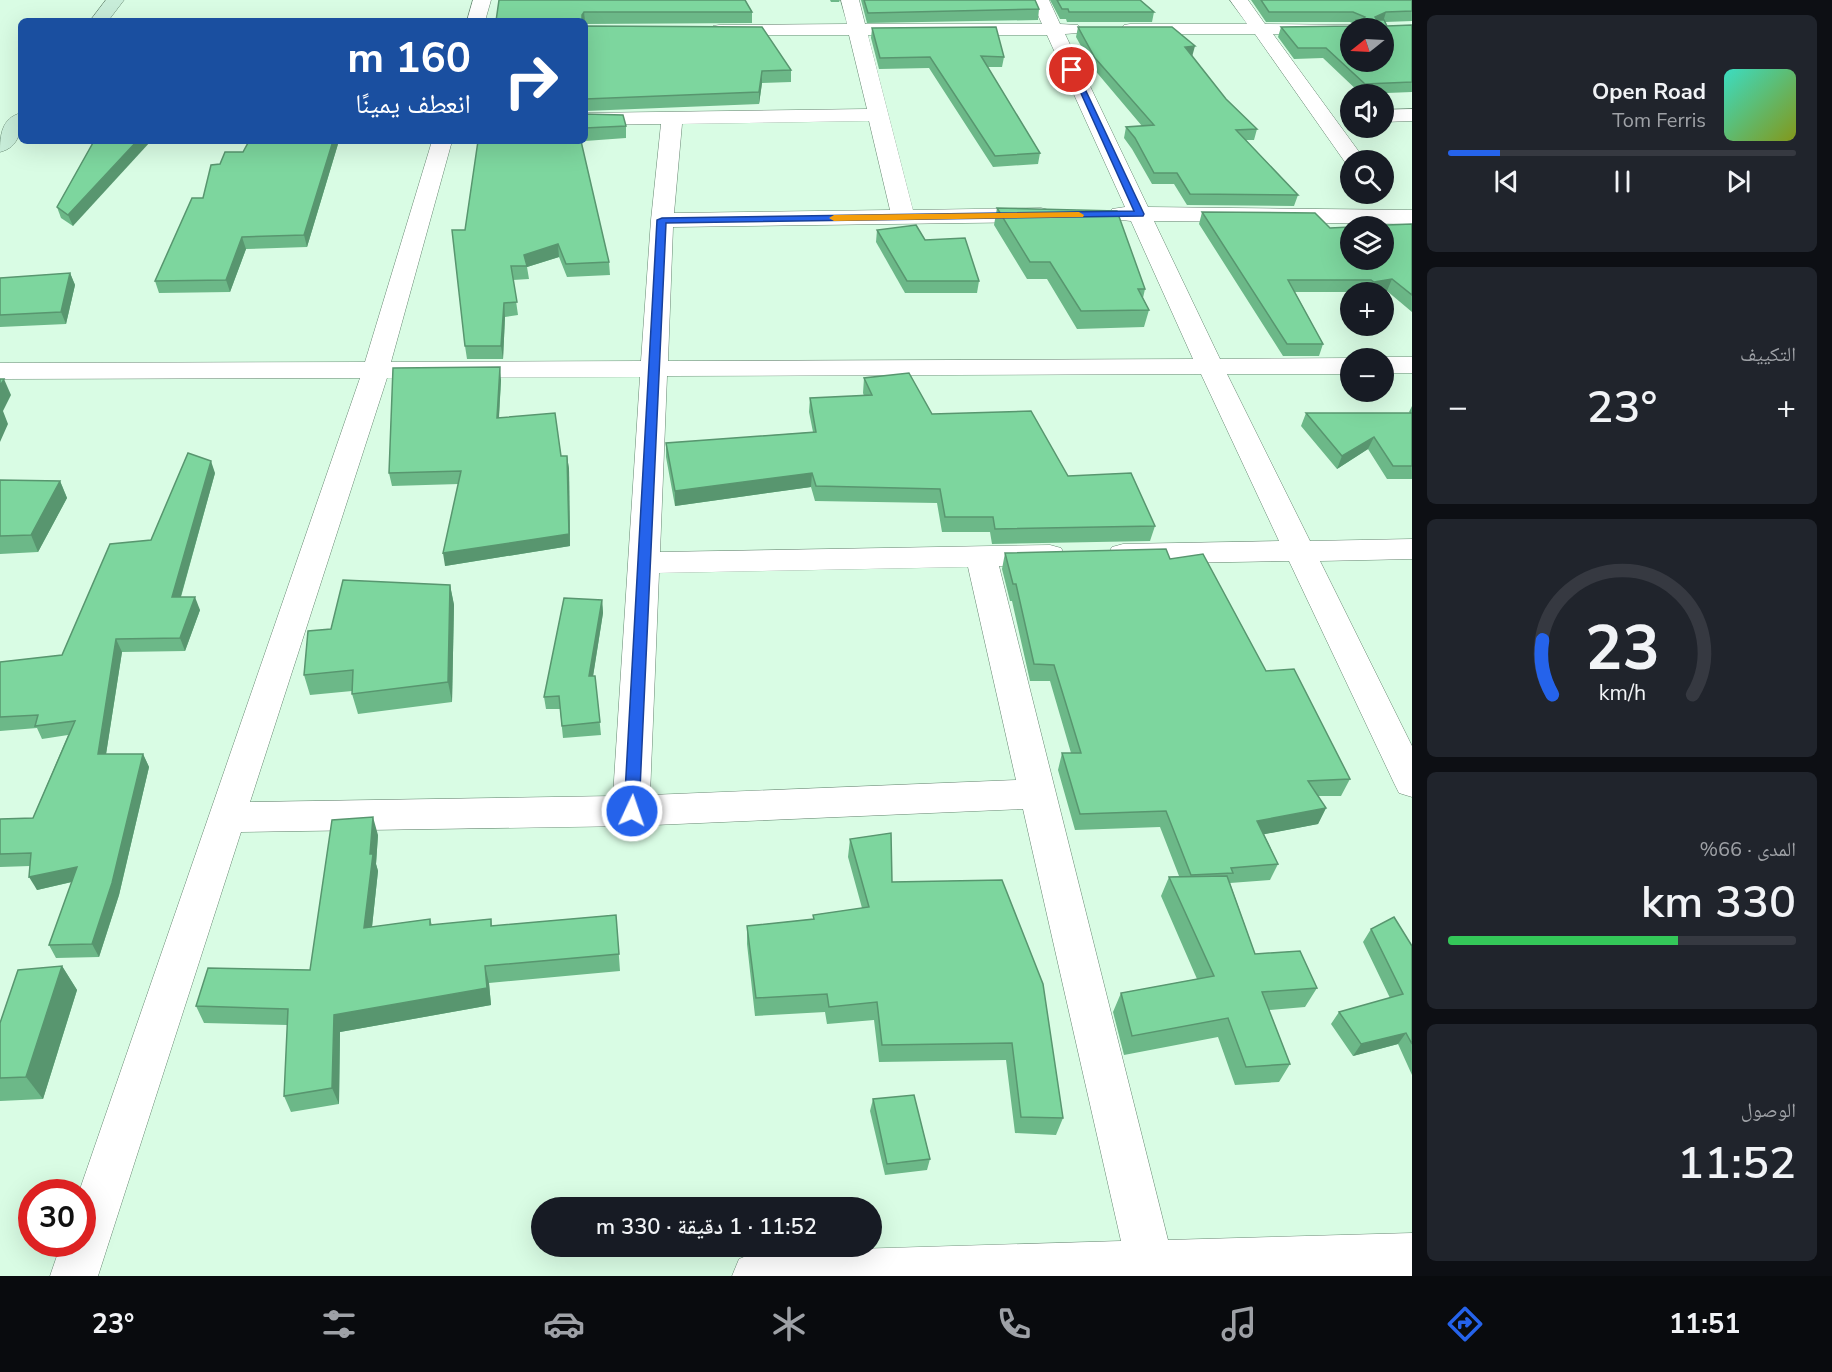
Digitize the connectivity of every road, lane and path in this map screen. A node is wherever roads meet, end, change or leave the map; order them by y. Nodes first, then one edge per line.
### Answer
1 (115, 0) edge
2 (482, 0) edge
3 (850, 0) edge
4 (1040, 0) edge
5 (1239, 0) edge
6 (101, 18) edge
7 (477, 18) edge
8 (1053, 29) junction
9 (1088, 29) edge
10 (1111, 29) edge
11 (1262, 29) junction
12 (1340, 29) edge
13 (704, 30) edge
14 (858, 30) junction
15 (879, 115) junction
16 (1412, 115) edge
17 (1340, 116) edge
18 (1394, 116) edge
19 (1324, 117) junction
20 (672, 118) junction
21 (588, 119) edge
22 (18, 123) edge
23 (441, 144) edge
24 (0, 146) edge
25 (1348, 150) edge
26 (1389, 204) edge
27 (1104, 214) edge
28 (1140, 214) junction
29 (1057, 215) edge
30 (903, 217) junction
31 (1403, 217) edge
32 (662, 220) junction
33 (1394, 365) edge
34 (1412, 365) edge
35 (1210, 366) junction
36 (1340, 366) edge
37 (654, 368) junction
38 (376, 369) junction
39 (0, 371) edge
40 (1412, 549) edge
41 (1300, 551) junction
42 (981, 557) junction
43 (644, 562) junction
44 (1412, 783) edge
45 (1038, 794) junction
46 (632, 811) junction
47 (228, 817) junction
48 (1392, 1264) edge
49 (1150, 1265) junction
50 (942, 1273) edge
51 (74, 1276) edge
52 (756, 1276) edge

1 - 6 main road
2 - 7 street
3 - 14 street
4 - 8 street
5 - 11 street
8 - 9 street
8 - 14 street
8 - 28 street
10 - 11 street
11 - 12 street
11 - 19 street
13 - 14 street
14 - 15 street
15 - 20 street
15 - 30 street
16 - 18 street
17 - 19 street
19 - 25 street
20 - 21 street
20 - 32 street
22 - 24 main road
23 - 38 street
26 - 31 street
27 - 28 street
28 - 31 street
28 - 35 street
29 - 30 street
30 - 32 street
32 - 37 street
33 - 34 street
35 - 36 street
35 - 37 street
35 - 41 street
37 - 38 street
37 - 43 street
38 - 39 street
38 - 47 street
40 - 41 street
41 - 42 street
41 - 44 street
42 - 43 street
42 - 45 street
43 - 46 street
45 - 46 street
45 - 49 street
46 - 47 street
47 - 51 street
48 - 49 street
49 - 50 street
50 - 52 street

